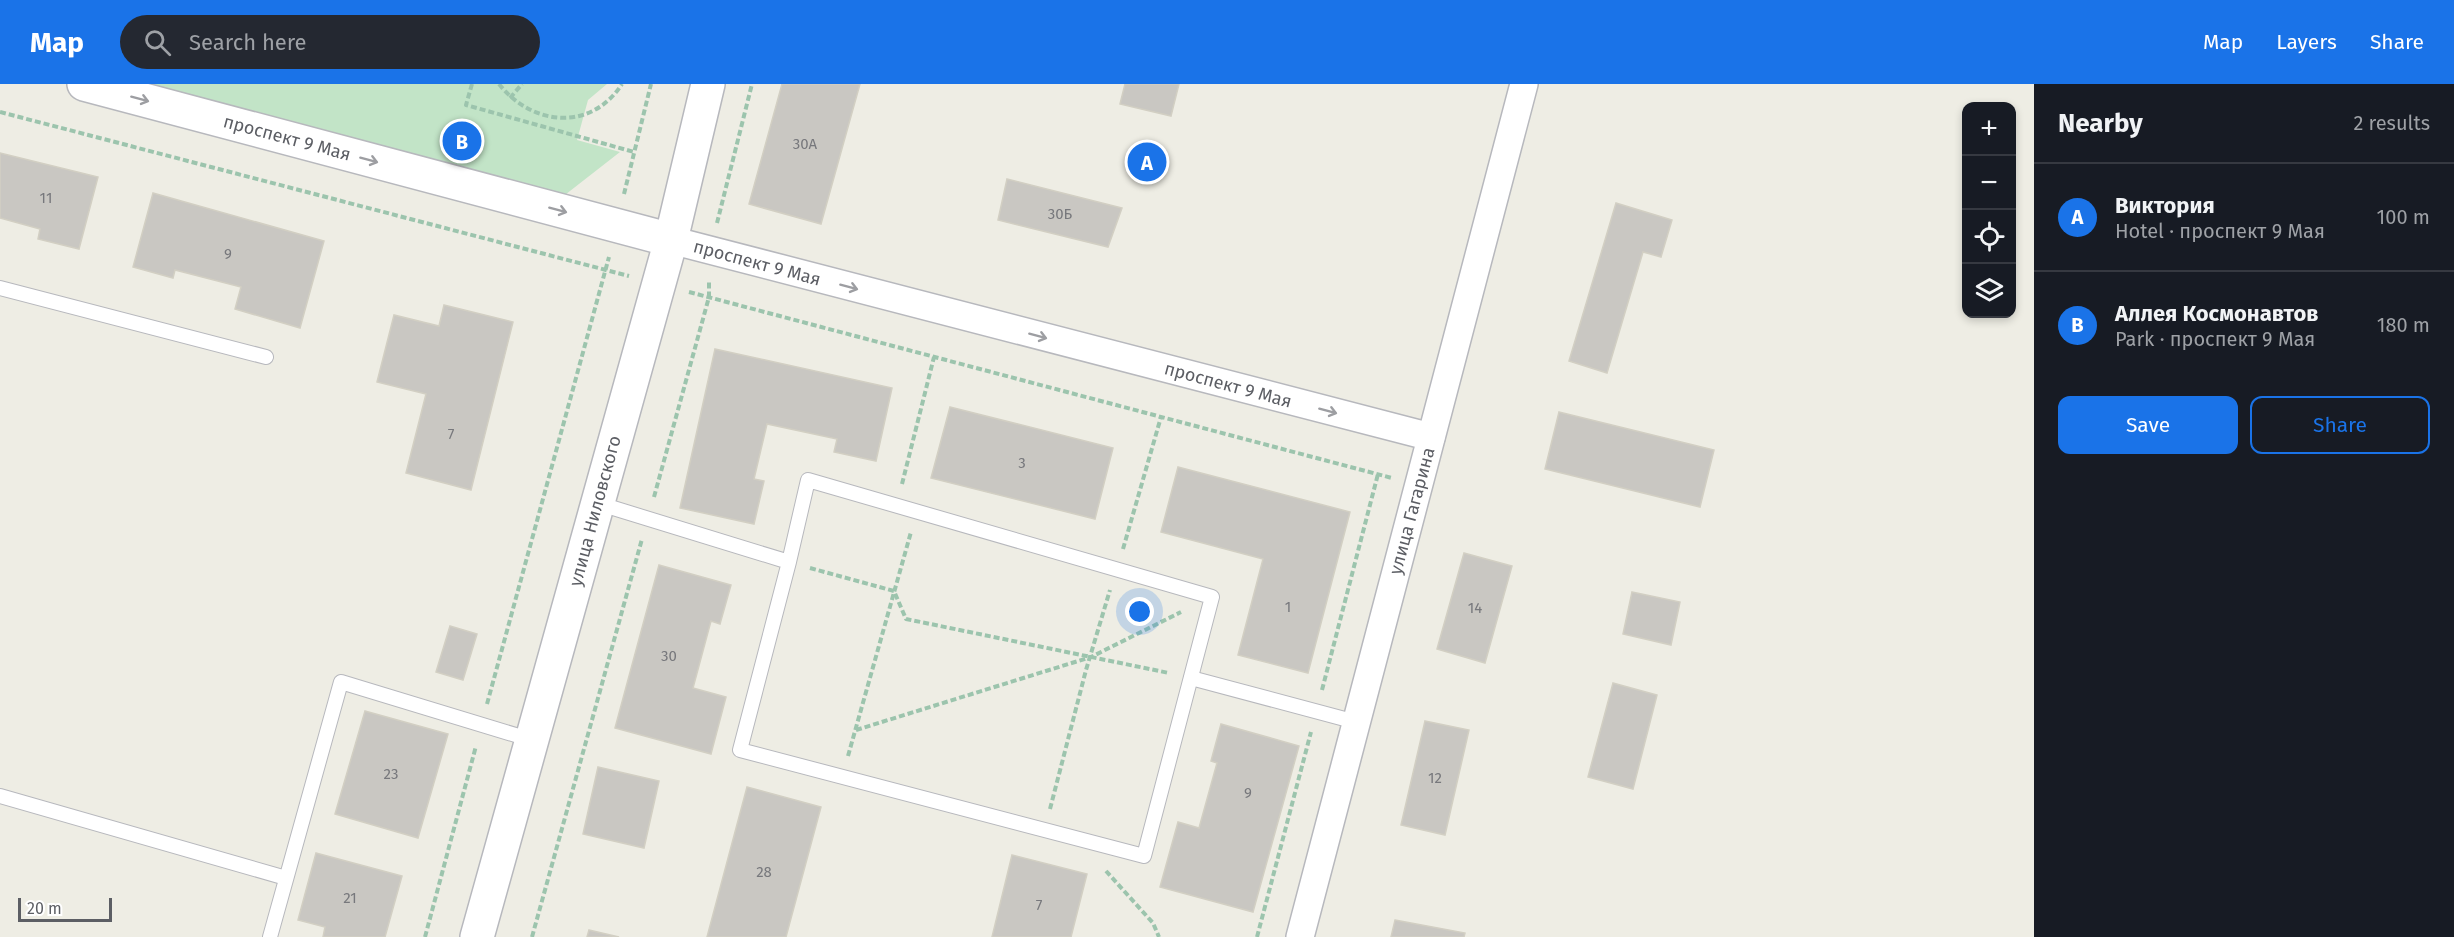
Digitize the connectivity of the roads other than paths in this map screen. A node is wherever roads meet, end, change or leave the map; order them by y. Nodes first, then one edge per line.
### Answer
1 (84, 84) edge
2 (708, 84) edge
3 (1524, 84) edge
4 (670, 240) junction
5 (0, 288) edge
6 (266, 357) dead end
7 (1431, 437) junction
8 (597, 503) junction
9 (789, 562) junction
10 (1191, 678) junction
11 (1356, 722) junction
12 (532, 740) junction
13 (0, 796) edge
14 (286, 878) junction
15 (270, 937) edge
16 (477, 937) edge
17 (1300, 937) edge

1 -> 4 street, проспект 9 Мая
2 - 4 street, улица Ниловского
3 - 7 street, улица Гагарина
4 -> 7 street, проспект 9 Мая
4 - 8 street, улица Ниловского
5 - 6 lane
7 - 11 street, улица Гагарина
8 - 9 lane
8 - 12 street, улица Ниловского
9 - 10 lane
9 - 10 lane
10 - 11 lane
11 - 17 street, улица Гагарина
12 - 14 lane
12 - 16 street, улица Ниловского
13 - 14 lane
14 - 15 lane

